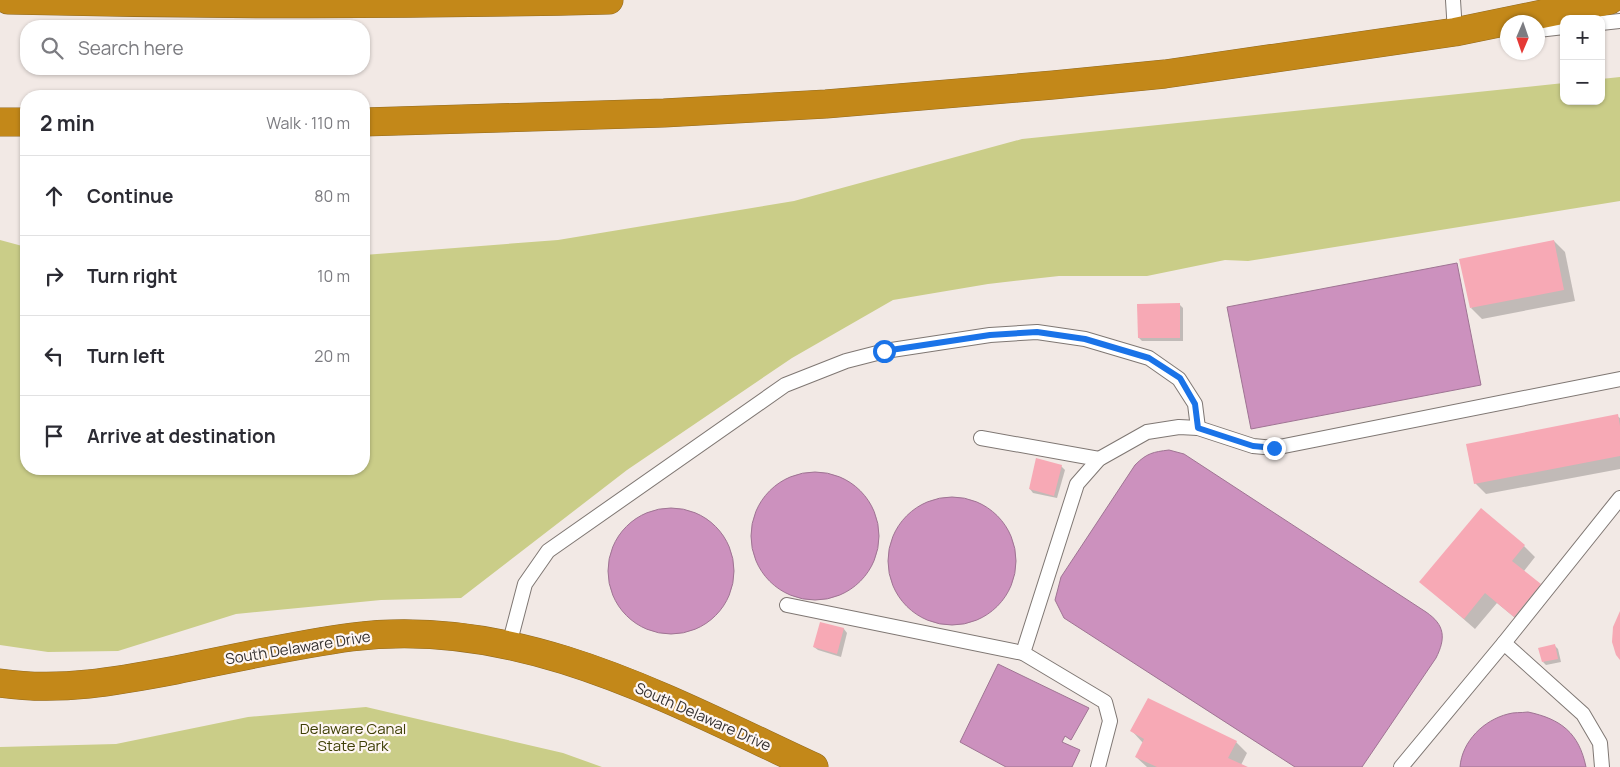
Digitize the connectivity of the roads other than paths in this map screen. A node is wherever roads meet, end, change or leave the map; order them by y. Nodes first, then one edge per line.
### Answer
1 (8, 0) edge
2 (609, 0) edge
3 (1453, 0) edge
4 (1610, 0) edge
5 (1620, 21) edge
6 (1605, 23) edge
7 (1560, 27) edge
8 (1545, 29) edge
9 (1455, 32) junction
10 (1500, 34) edge
11 (1294, 55) junction
12 (0, 122) edge
13 (20, 122) edge
14 (370, 122) edge
15 (1620, 379) edge
16 (1198, 428) junction
17 (981, 438) dead end
18 (1099, 459) junction
19 (1620, 498) edge
20 (787, 605) dead end
21 (1504, 643) junction
22 (509, 645) junction
23 (1023, 653) junction
24 (0, 683) edge
25 (814, 767) edge
26 (1098, 767) edge
27 (1401, 767) edge
28 (1602, 767) edge

1 - 2 highway
3 - 9 lane
4 - 9 highway
5 - 6 lane
7 - 8 lane
9 - 11 highway
10 - 11 lane
11 - 14 highway
12 - 13 highway
15 - 16 lane
16 - 18 lane
16 - 22 lane
17 - 18 lane
18 - 23 lane
19 - 21 lane
20 - 23 lane
21 - 27 lane
21 - 28 lane
22 - 24 highway, South Delaware Drive
22 - 25 highway, South Delaware Drive
23 - 26 lane

